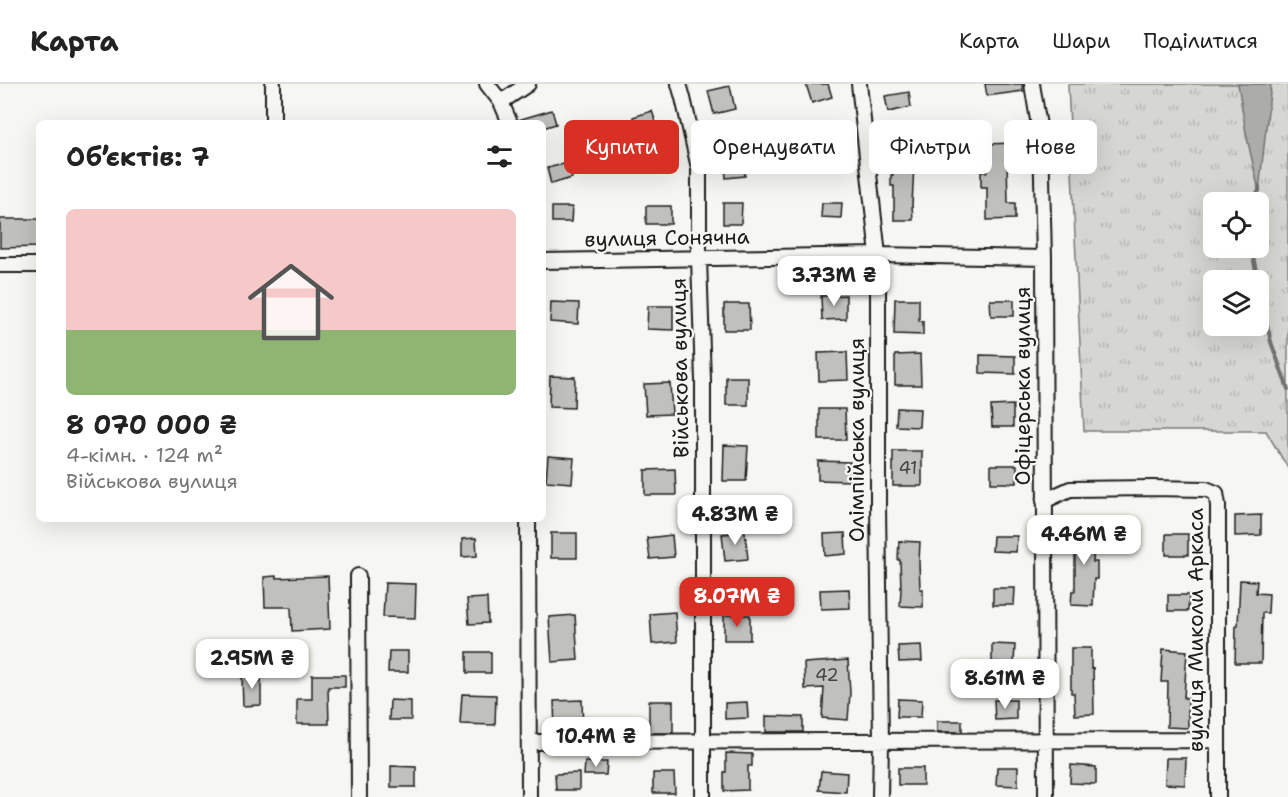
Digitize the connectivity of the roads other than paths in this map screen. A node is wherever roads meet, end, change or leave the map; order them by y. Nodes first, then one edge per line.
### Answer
1 (273, 84) edge
2 (487, 84) edge
3 (528, 84) edge
4 (679, 84) edge
5 (859, 84) edge
6 (1032, 84) edge
7 (501, 102) junction
8 (273, 120) edge
9 (509, 120) edge
10 (878, 255) junction
11 (699, 258) junction
12 (1044, 258) junction
13 (546, 261) edge
14 (0, 265) edge
15 (36, 265) edge
16 (1044, 501) junction
17 (528, 522) edge
18 (358, 576) dead end
19 (1046, 740) junction
20 (1217, 740) junction
21 (530, 742) junction
22 (702, 742) junction
23 (881, 742) junction
24 (359, 797) edge
25 (529, 797) edge
26 (703, 797) edge
27 (880, 797) edge
28 (1046, 797) edge
29 (1218, 797) edge

1 - 8 street
2 - 7 street
3 - 7 street
4 - 11 street, Військова вулиця
5 - 10 street, Олімпійська вулиця
6 - 12 street, Офіцерська вулиця
7 - 9 street
10 - 11 street, вулиця Сонячна
10 - 12 street, вулиця Сонячна
10 - 23 street, Олімпійська вулиця
11 - 13 street, вулиця Сонячна
11 - 22 street, Військова вулиця
12 - 16 street, Офіцерська вулиця
14 - 15 street
16 - 19 street, Офіцерська вулиця
16 - 20 street, вулиця Миколи Аркаса
17 - 21 street
18 - 24 street
19 - 20 street
19 - 23 street
19 - 28 street, Офіцерська вулиця
20 - 29 street, вулиця Миколи Аркаса
21 - 22 street
21 - 25 street
22 - 23 street
22 - 26 street, Військова вулиця
23 - 27 street, Олімпійська вулиця

